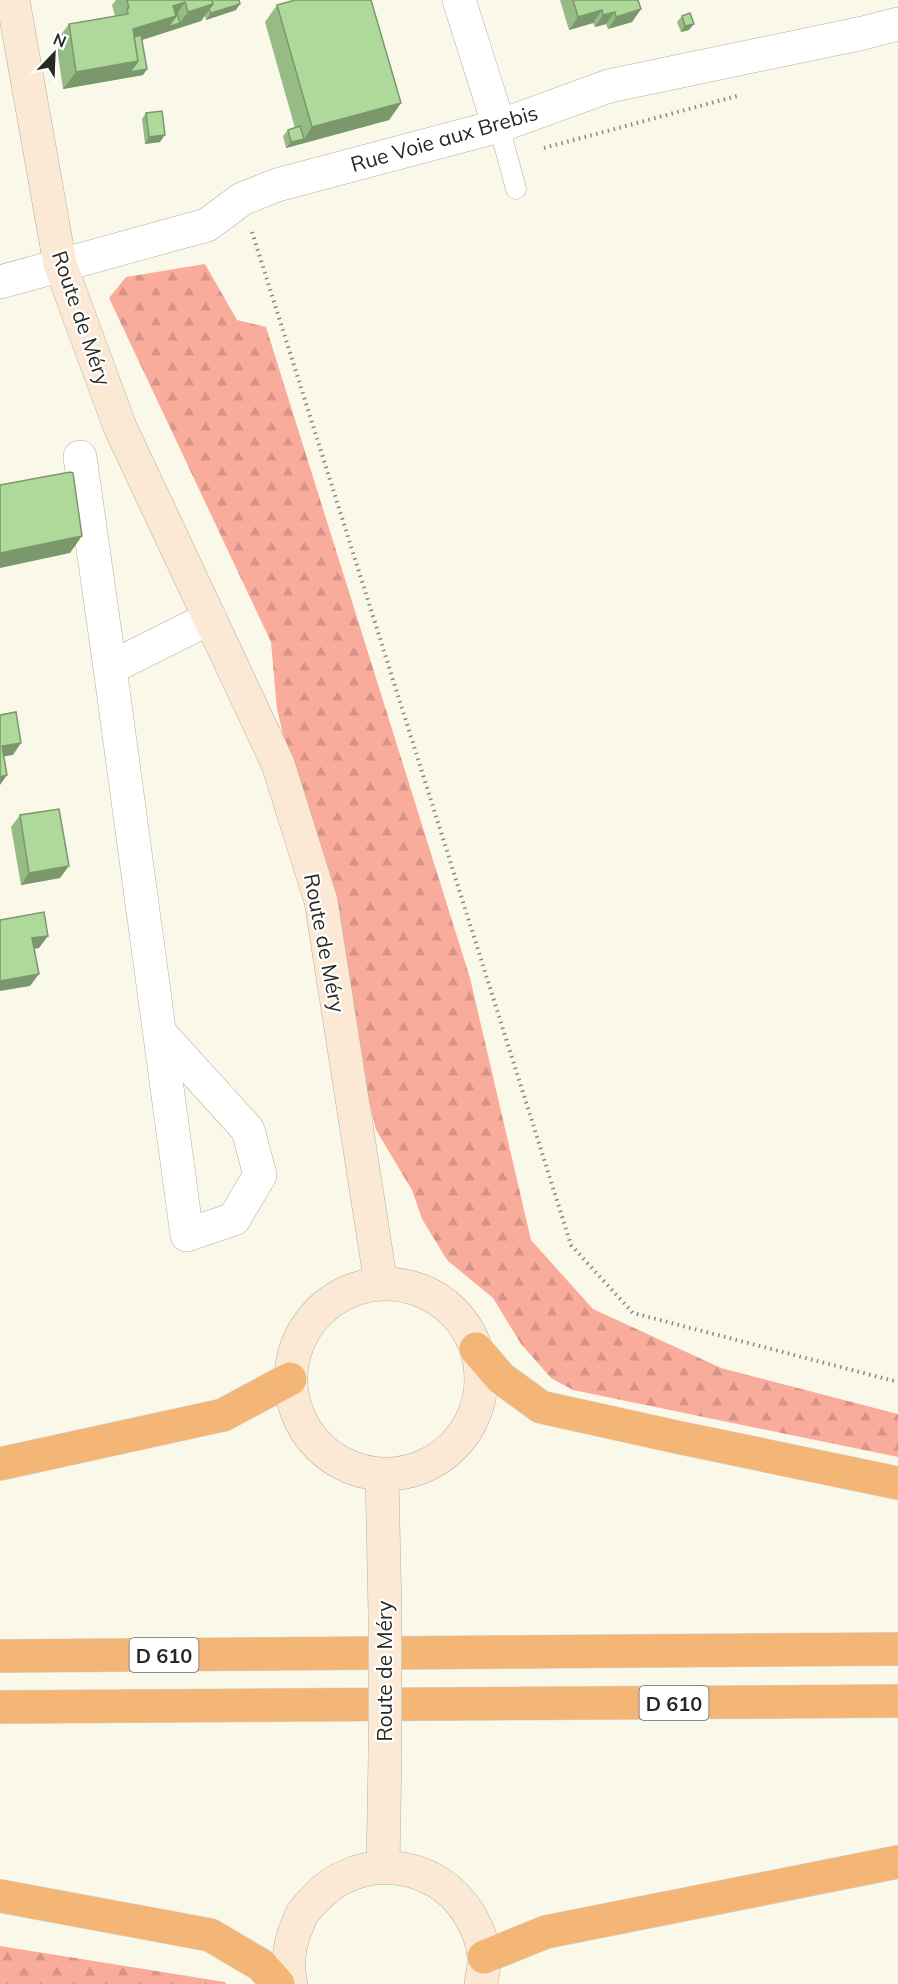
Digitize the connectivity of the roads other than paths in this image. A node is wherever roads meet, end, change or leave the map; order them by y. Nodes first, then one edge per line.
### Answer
1 (13, 0) edge
2 (459, 0) edge
3 (898, 24) edge
4 (499, 126) junction
5 (516, 189) dead end
6 (60, 264) junction
7 (0, 282) edge
8 (80, 457) dead end
9 (210, 618) junction
10 (110, 668) junction
11 (160, 1033) junction
12 (381, 1284) junction
13 (476, 1349) junction
14 (290, 1379) junction
15 (0, 1464) edge
16 (382, 1475) junction
17 (898, 1483) edge
18 (898, 1649) edge
19 (0, 1656) edge
20 (898, 1701) edge
21 (0, 1707) edge
22 (898, 1862) edge
23 (383, 1866) junction
24 (0, 1896) edge
25 (483, 1970) edge
26 (278, 1984) edge
27 (291, 1984) edge

1 - 6 street, Route de Méry
2 - 4 street
3 - 4 street, Rue Voie aux Brebis
4 - 5 lane
4 - 6 street, Rue Voie aux Brebis
6 - 7 street, Rue Voie aux Brebis
6 - 9 street, Route de Méry
8 - 10 street
9 - 10 street
9 - 12 street, Route de Méry
10 - 11 street
11 - 11 street
12 - 13 street
12 - 14 street
13 - 16 street
13 - 17 highway
14 - 15 highway
14 - 16 street
16 - 23 street, Route de Méry, bridge
18 - 19 highway, D 610
20 - 21 highway, D 610
22 - 25 highway
23 - 25 street
23 - 27 street
24 - 26 highway

